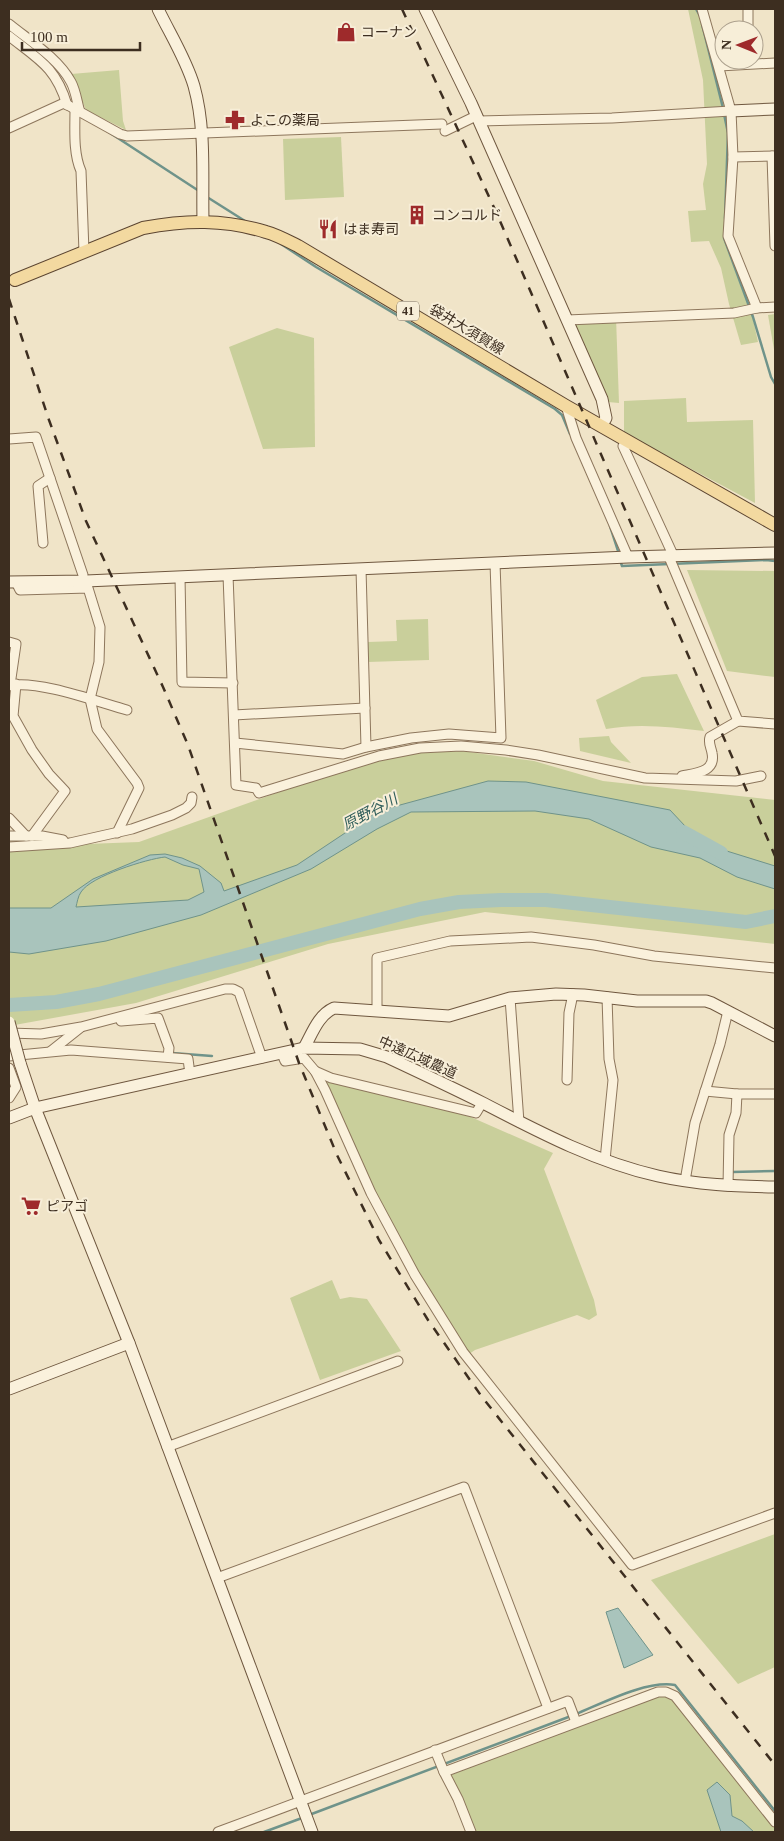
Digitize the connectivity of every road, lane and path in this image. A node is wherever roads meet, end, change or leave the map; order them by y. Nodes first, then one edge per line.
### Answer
1 (158, 9) edge
2 (426, 9) edge
3 (702, 9) edge
4 (9, 24) edge
5 (9, 36) edge
6 (714, 49) edge
7 (720, 70) edge
8 (67, 104) junction
9 (775, 109) edge
10 (78, 111) junction
11 (731, 111) junction
12 (477, 118) junction
13 (9, 128) edge
14 (202, 132) junction
15 (774, 156) edge
16 (733, 157) junction
17 (203, 221) junction
18 (775, 246) edge
19 (84, 252) junction
20 (16, 280) dead end
21 (775, 307) edge
22 (757, 308) junction
23 (566, 320) junction
24 (566, 406) junction
25 (602, 425) junction
26 (9, 439) edge
27 (627, 440) junction
28 (50, 478) junction
29 (775, 525) edge
30 (43, 543) dead end
31 (775, 548) edge
32 (770, 553) edge
33 (628, 557) junction
34 (672, 557) junction
35 (495, 563) junction
36 (361, 569) junction
37 (83, 575) dead end
38 (228, 575) junction
39 (180, 577) junction
40 (12, 582) edge
41 (9, 642) edge
42 (233, 683) junction
43 (12, 685) edge
44 (90, 699) junction
45 (365, 708) junction
46 (127, 710) dead end
47 (234, 715) junction
48 (738, 721) junction
49 (775, 724) edge
50 (235, 743) junction
51 (366, 747) junction
52 (761, 776) dead end
53 (666, 779) junction
54 (192, 797) dead end
55 (9, 818) edge
56 (117, 833) junction
57 (9, 836) edge
58 (29, 836) junction
59 (70, 842) junction
60 (9, 847) edge
61 (775, 968) edge
62 (573, 994) junction
63 (607, 997) junction
64 (510, 998) junction
65 (378, 1010) junction
66 (728, 1011) junction
67 (9, 1022) edge
68 (98, 1023) junction
69 (81, 1027) junction
70 (9, 1033) edge
71 (775, 1036) edge
72 (304, 1048) junction
73 (49, 1052) junction
74 (282, 1054) junction
75 (9, 1056) edge
76 (168, 1057) junction
77 (262, 1058) junction
78 (14, 1065) edge
79 (315, 1070) junction
80 (190, 1074) junction
81 (567, 1080) dead end
82 (705, 1091) junction
83 (737, 1094) junction
84 (775, 1094) edge
85 (9, 1098) edge
86 (482, 1102) junction
87 (35, 1108) junction
88 (9, 1118) edge
89 (519, 1122) junction
90 (605, 1160) junction
91 (685, 1181) junction
92 (728, 1186) junction
93 (775, 1186) edge
94 (129, 1343) junction
95 (398, 1361) dead end
96 (9, 1390) edge
97 (167, 1447) junction
98 (775, 1513) edge
99 (217, 1578) junction
100 (548, 1708) junction
101 (576, 1722) junction
102 (435, 1750) junction
103 (444, 1772) junction
104 (301, 1803) junction
105 (775, 1822) edge
106 (310, 1827) edge
107 (218, 1832) edge
108 (470, 1832) edge

1 - 14 street
2 - 12 street
3 - 6 street
4 - 10 street
5 - 8 street
7 - 11 street
8 - 10 street
8 - 13 street
9 - 11 street
10 - 14 street
10 - 19 street
11 - 12 street
11 - 16 street
12 - 14 street
12 - 23 street
14 - 17 street
15 - 16 street
15 - 18 street
16 - 22 street
17 - 19 main road, 袋井大須賀線 / 41
17 - 24 main road, 袋井大須賀線 / 41
19 - 20 main road, 袋井大須賀線 / 41
21 - 22 street
22 - 23 street
23 - 25 street
24 - 25 main road, 袋井大須賀線 / 41
24 - 33 street
25 - 27 main road, 袋井大須賀線 / 41
26 - 28 street
27 - 29 main road, 袋井大須賀線 / 41
27 - 34 street
28 - 30 street
28 - 37 street
31 - 32 street
32 - 34 street
33 - 34 street
33 - 35 street
34 - 48 street
35 - 36 street
35 - 51 street
36 - 38 street
36 - 45 street
38 - 39 street
38 - 42 street
39 - 40 street
39 - 42 street
40 - 44 street
41 - 43 street
42 - 47 street
43 - 44 street
43 - 58 street
44 - 46 street
44 - 56 street
45 - 47 street
45 - 51 street
47 - 50 street
48 - 49 street
48 - 53 street
50 - 51 street
50 - 53 street
52 - 53 street
54 - 56 street
55 - 58 street
56 - 59 street
57 - 58 street
58 - 59 street
59 - 60 street
61 - 65 street
62 - 63 street
62 - 64 street
62 - 81 street
63 - 66 street
63 - 90 street
64 - 65 street
64 - 89 street
65 - 72 street
66 - 71 street
66 - 82 street
67 - 78 street, bridge
68 - 69 street
68 - 76 street
68 - 77 street
69 - 70 street
69 - 73 street
72 - 74 street, 中遠広域農道
72 - 86 street, 中遠広域農道
73 - 75 street
73 - 76 street
74 - 77 street, 中遠広域農道
74 - 79 street
76 - 80 street
77 - 80 street, 中遠広域農道
78 - 85 street
78 - 87 street
79 - 86 street
79 - 98 street
80 - 87 street, 中遠広域農道
82 - 83 street
82 - 91 street
83 - 84 street
83 - 92 street
86 - 89 street, 中遠広域農道
87 - 88 street, 中遠広域農道
87 - 94 street
89 - 90 street, 中遠広域農道
90 - 91 street, 中遠広域農道
91 - 92 street, 中遠広域農道
92 - 93 street, 中遠広域農道
94 - 96 street
94 - 97 street
95 - 97 street
97 - 99 street
99 - 100 street
99 - 104 street
100 - 101 street
100 - 102 street
101 - 103 street
101 - 105 street
102 - 103 street
102 - 104 street
103 - 108 street
104 - 106 street
104 - 107 street

